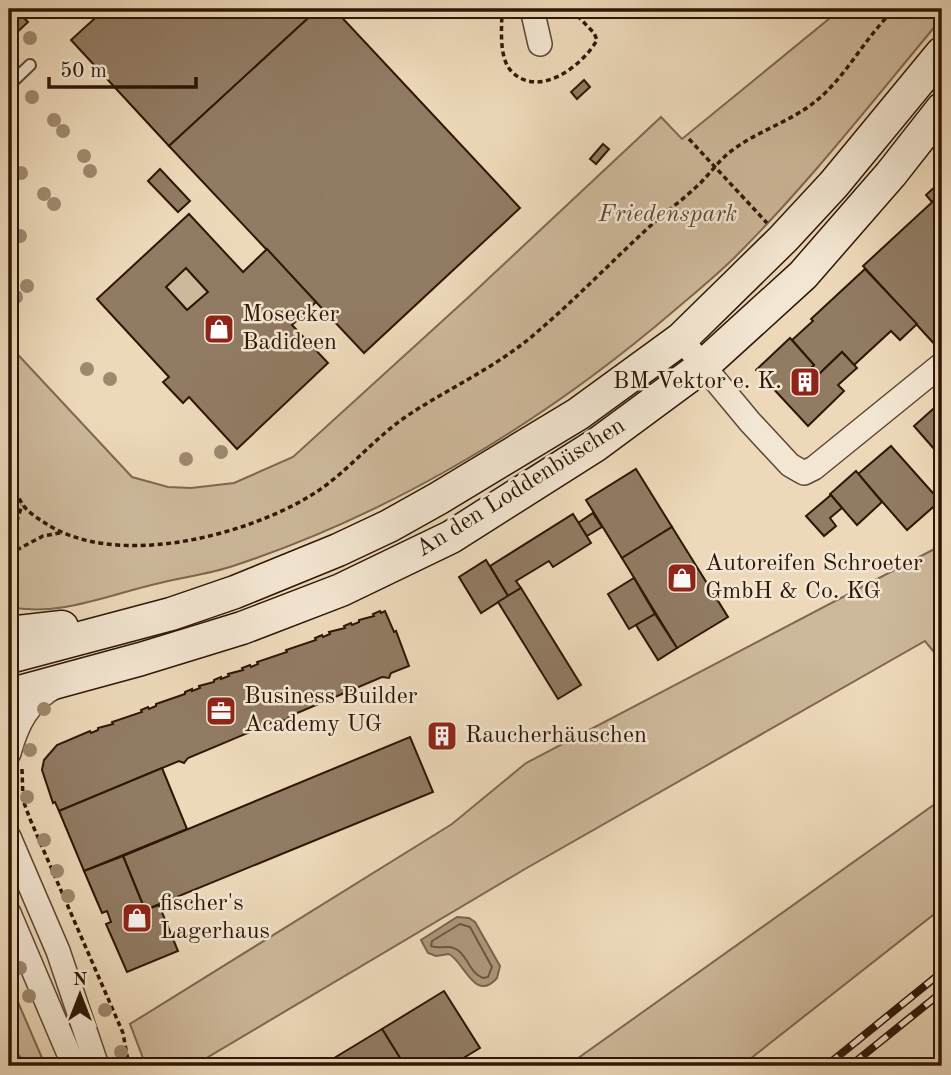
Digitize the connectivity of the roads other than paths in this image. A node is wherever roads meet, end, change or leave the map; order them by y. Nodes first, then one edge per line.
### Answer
1 (532, 9) edge
2 (540, 44) dead end
3 (942, 52) edge
4 (30, 65) dead end
5 (9, 85) edge
6 (942, 109) edge
7 (681, 339) junction
8 (941, 365) edge
9 (703, 366) junction
10 (170, 614) junction
11 (9, 632) edge
12 (9, 657) edge
13 (72, 678) junction
14 (9, 695) edge
15 (16, 756) edge
16 (9, 836) edge
17 (36, 899) junction
18 (9, 911) edge
19 (74, 1066) edge
20 (97, 1066) edge

1 - 2 street
3 - 7 main road, An den Loddenbüschen
4 - 5 lane
6 - 9 main road, An den Loddenbüschen
7 - 9 street
7 - 10 main road, An den Loddenbüschen
8 - 9 street
9 - 13 main road, An den Loddenbüschen
10 - 11 main road
10 - 12 main road, An den Loddenbüschen
13 - 14 main road, An den Loddenbüschen
13 - 15 street
16 - 17 street
17 - 18 street
17 - 20 street
18 - 19 street

